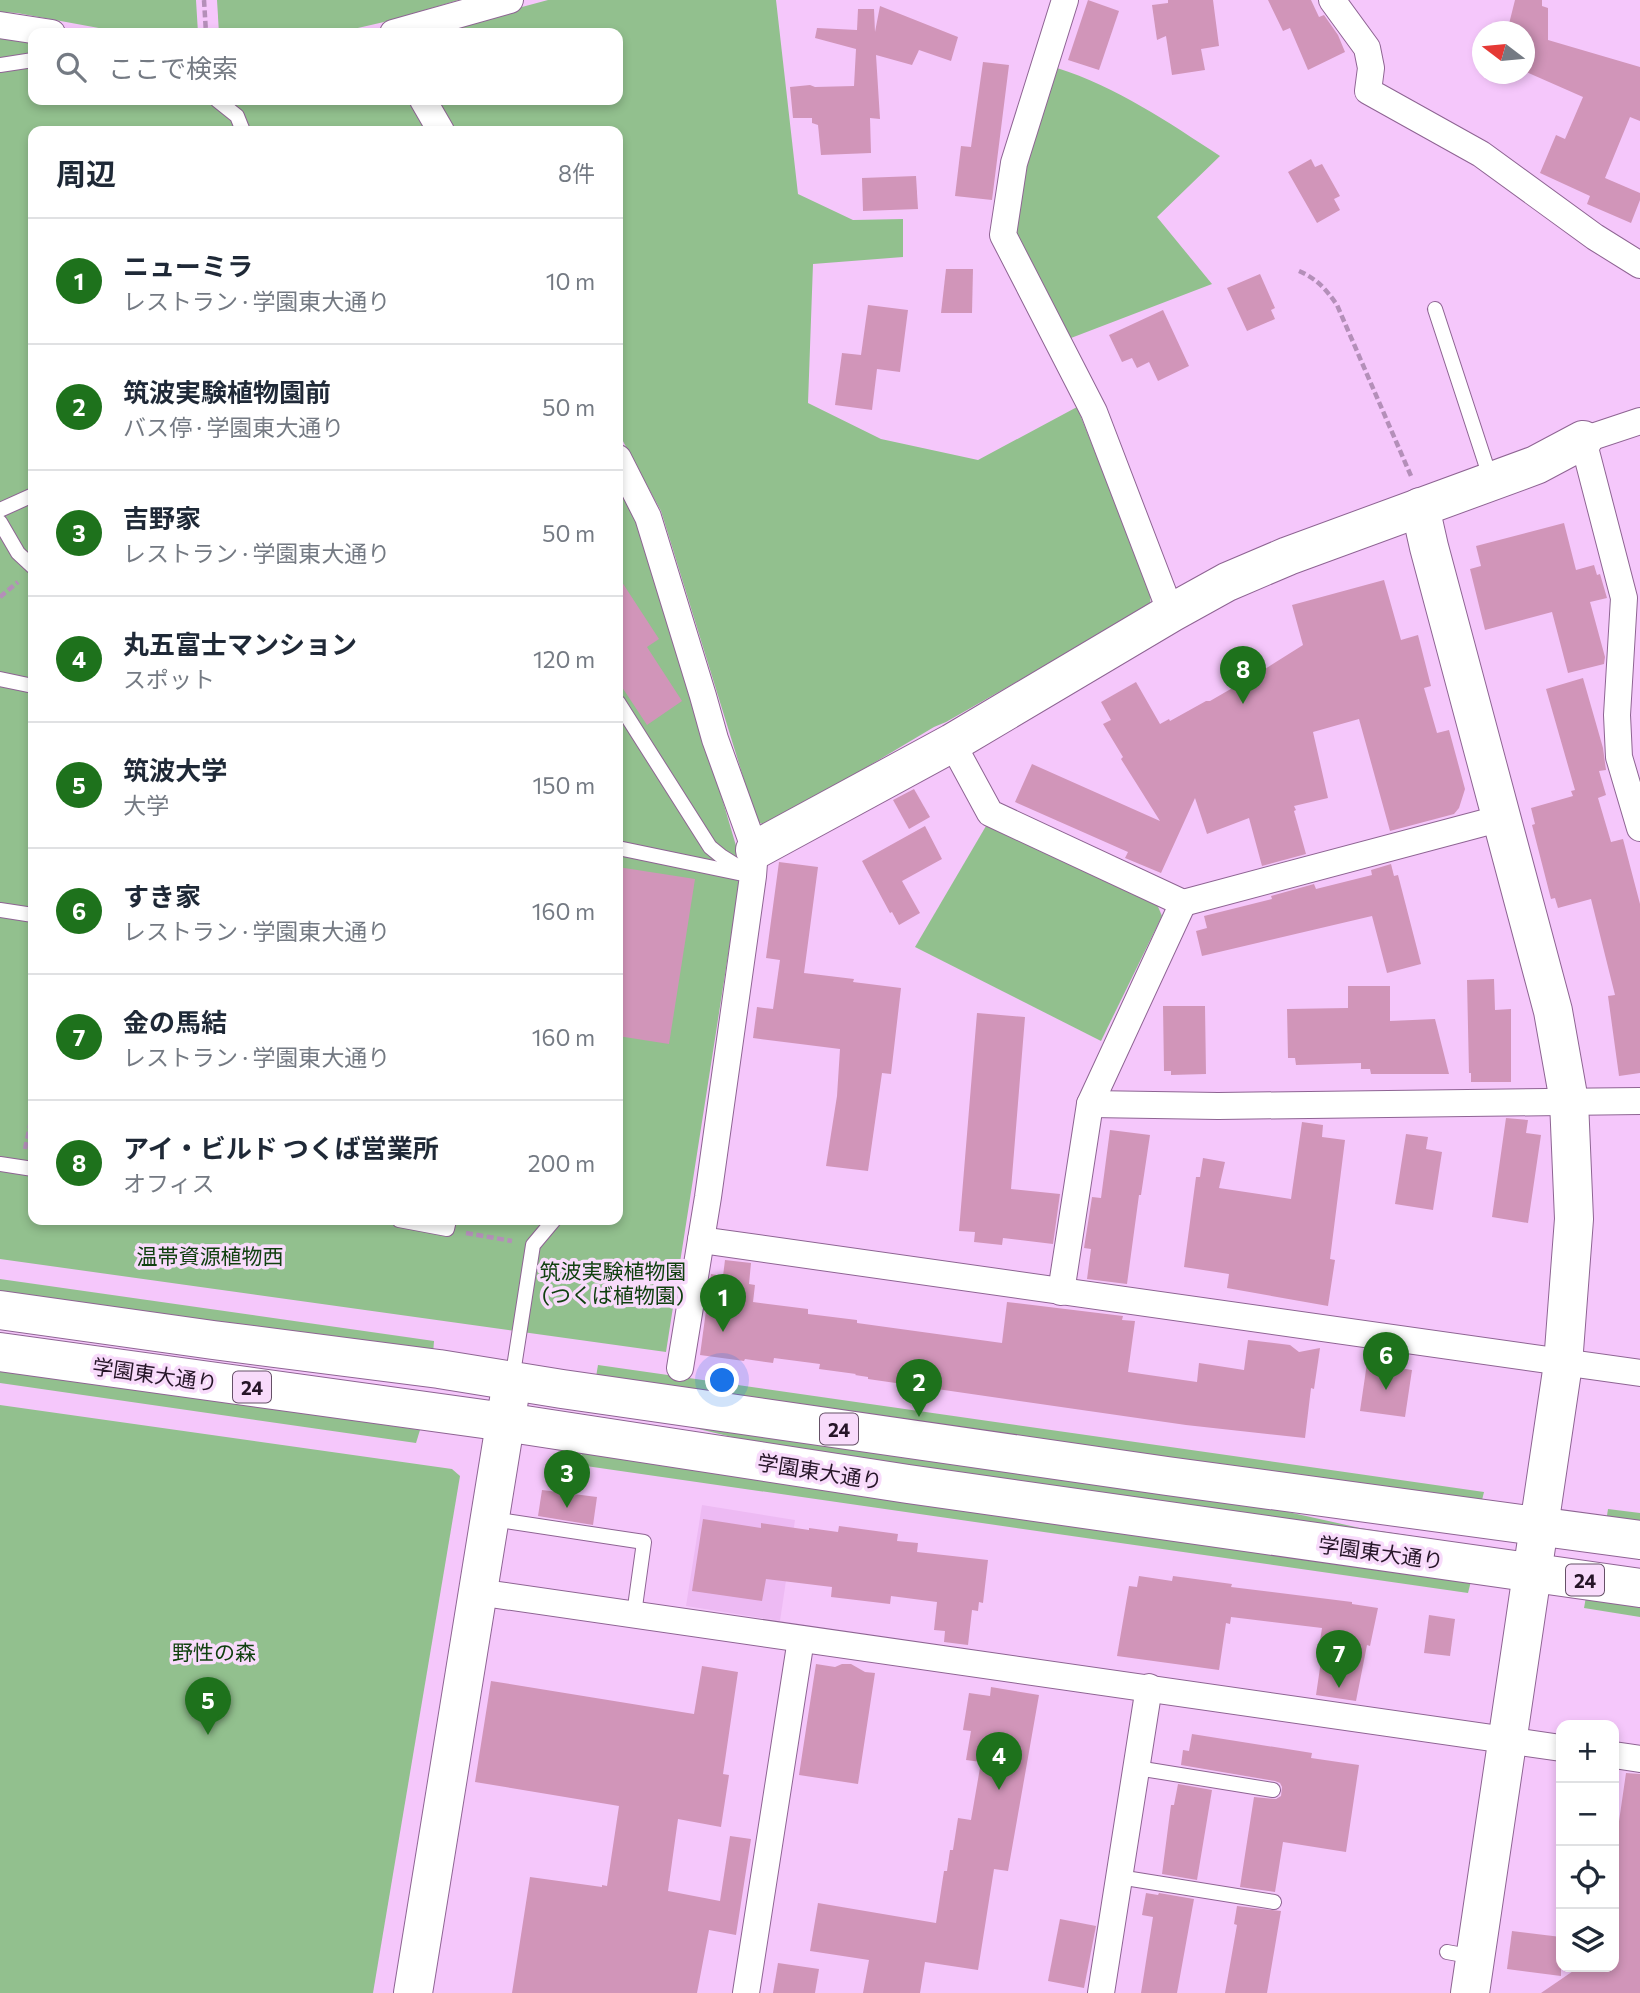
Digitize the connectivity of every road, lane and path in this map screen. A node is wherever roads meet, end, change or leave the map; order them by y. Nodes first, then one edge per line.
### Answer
1 (204, 0) edge
2 (510, 0) edge
3 (1065, 0) edge
4 (1332, 0) edge
5 (0, 25) edge
6 (206, 28) edge
7 (411, 28) edge
8 (28, 29) edge
9 (28, 61) edge
10 (0, 65) edge
11 (223, 105) edge
12 (426, 105) edge
13 (242, 126) edge
14 (438, 126) edge
15 (1640, 265) edge
16 (1299, 271) dead end
17 (1435, 309) dead end
18 (1640, 421) edge
19 (1583, 440) junction
20 (623, 468) edge
21 (1491, 481) junction
22 (28, 497) edge
23 (1420, 507) junction
24 (0, 510) edge
25 (0, 522) edge
26 (28, 562) edge
27 (1171, 613) junction
28 (0, 679) edge
29 (28, 685) edge
30 (623, 710) edge
31 (953, 743) junction
32 (1502, 818) junction
33 (1640, 828) edge
34 (623, 849) edge
35 (754, 863) junction
36 (1183, 902) junction
37 (0, 910) edge
38 (28, 914) edge
39 (1569, 1101) junction
40 (1640, 1101) edge
41 (1090, 1104) junction
42 (0, 1164) edge
43 (27, 1168) edge
44 (452, 1225) edge
45 (550, 1225) edge
46 (701, 1240) junction
47 (533, 1245) junction
48 (1061, 1292) junction
49 (0, 1310) edge
50 (0, 1352) edge
51 (1563, 1364) junction
52 (680, 1368) dead end
53 (1640, 1373) edge
54 (512, 1381) junction
55 (505, 1422) junction
56 (489, 1519) junction
57 (1538, 1525) junction
58 (1640, 1540) edge
59 (1531, 1573) junction
60 (1640, 1588) edge
61 (477, 1592) junction
62 (634, 1614) junction
63 (801, 1639) junction
64 (1149, 1687) junction
65 (1506, 1740) junction
66 (1556, 1747) edge
67 (1619, 1756) edge
68 (1640, 1759) edge
69 (1137, 1768) junction
70 (1273, 1790) dead end
71 (1119, 1877) junction
72 (1274, 1902) dead end
73 (1464, 1968) edge
74 (413, 1993) edge
75 (746, 1993) edge
76 (1101, 1993) edge

1 - 6 path
2 - 7 street
3 - 27 street
4 - 15 street
5 - 8 street
9 - 10 lane
11 - 13 lane
12 - 14 street
16 - 23 path
17 - 21 lane
18 - 19 street
19 - 21 main road
19 - 33 street
20 - 35 street
21 - 23 main road
22 - 24 lane
23 - 27 main road
23 - 32 main road
25 - 26 lane
27 - 31 main road
28 - 29 lane
30 - 35 lane
31 - 35 main road
31 - 36 street
32 - 36 street
32 - 39 main road
34 - 35 lane
35 - 46 street
36 - 41 street
37 - 38 lane
39 - 40 street
39 - 41 street
39 - 51 main road
41 - 48 street
42 - 43 lane
44 - 47 path
45 - 47 lane
46 - 48 street
46 - 52 street
47 - 54 lane
48 - 51 street
49 - 54 main road, 学園東大通り / 24
50 - 55 main road, 学園東大通り / 24
51 - 53 street
51 - 57 main road
54 - 55 main road
54 - 57 main road, 学園東大通り / 24
55 - 56 main road
55 - 59 main road, 学園東大通り / 24
56 - 61 main road
56 - 62 lane
57 - 58 main road, 学園東大通り / 24
57 - 59 main road
59 - 60 main road, 学園東大通り / 24
59 - 65 main road
61 - 62 street
61 - 74 main road
62 - 63 street
63 - 64 street
63 - 75 street
64 - 65 street
64 - 69 street
65 - 66 street
65 - 73 main road
67 - 68 street
69 - 70 lane
69 - 71 street
71 - 72 lane
71 - 76 street

